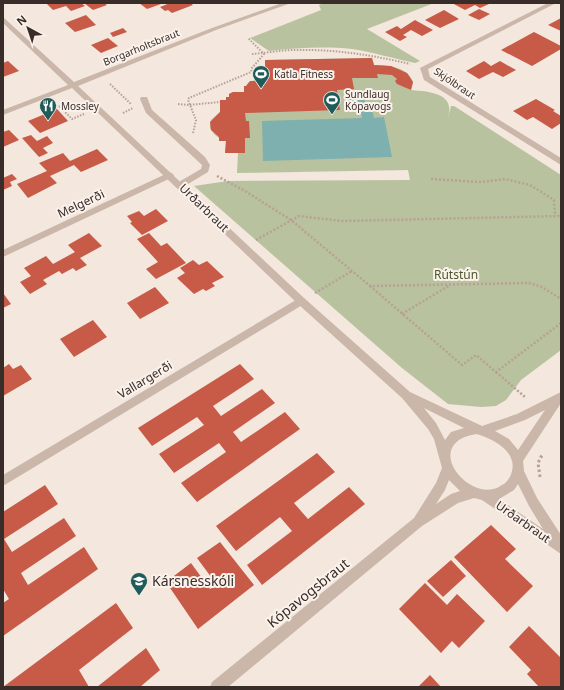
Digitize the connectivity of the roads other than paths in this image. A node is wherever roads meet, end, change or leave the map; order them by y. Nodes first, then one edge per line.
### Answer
1 (288, 3) edge
2 (553, 3) edge
3 (3, 19) edge
4 (74, 85) junction
5 (144, 99) dead end
6 (3, 113) edge
7 (561, 162) edge
8 (170, 175) junction
9 (180, 185) junction
10 (3, 254) edge
11 (301, 301) junction
12 (406, 395) junction
13 (560, 397) edge
14 (480, 430) junction
15 (444, 453) junction
16 (518, 467) junction
17 (447, 470) junction
18 (3, 481) edge
19 (479, 494) junction
20 (418, 522) junction
21 (561, 547) edge
22 (217, 687) edge

1 - 4 street, Borgarholtsbraut
2 - 7 street, Skjólbraut
3 - 4 street, Urðarbraut
4 - 6 street, Borgarholtsbraut
4 - 8 street, Urðarbraut
5 - 9 street
8 - 9 street, Urðarbraut
8 - 10 street, Melgerði
9 - 11 street, Urðarbraut
11 - 12 street, Urðarbraut
11 - 18 street, Vallargerði
12 - 14 street, Urðarbraut
12 - 15 street, Urðarbraut
13 - 14 street
13 - 16 street
14 - 15 street
14 - 16 street
15 - 17 street
16 - 19 street
16 - 21 street, Urðarbraut
17 - 19 street
17 - 20 street, Kópavogsbraut
19 - 20 street, Kópavogsbraut
19 - 21 street, Urðarbraut
20 - 22 street, Kópavogsbraut

